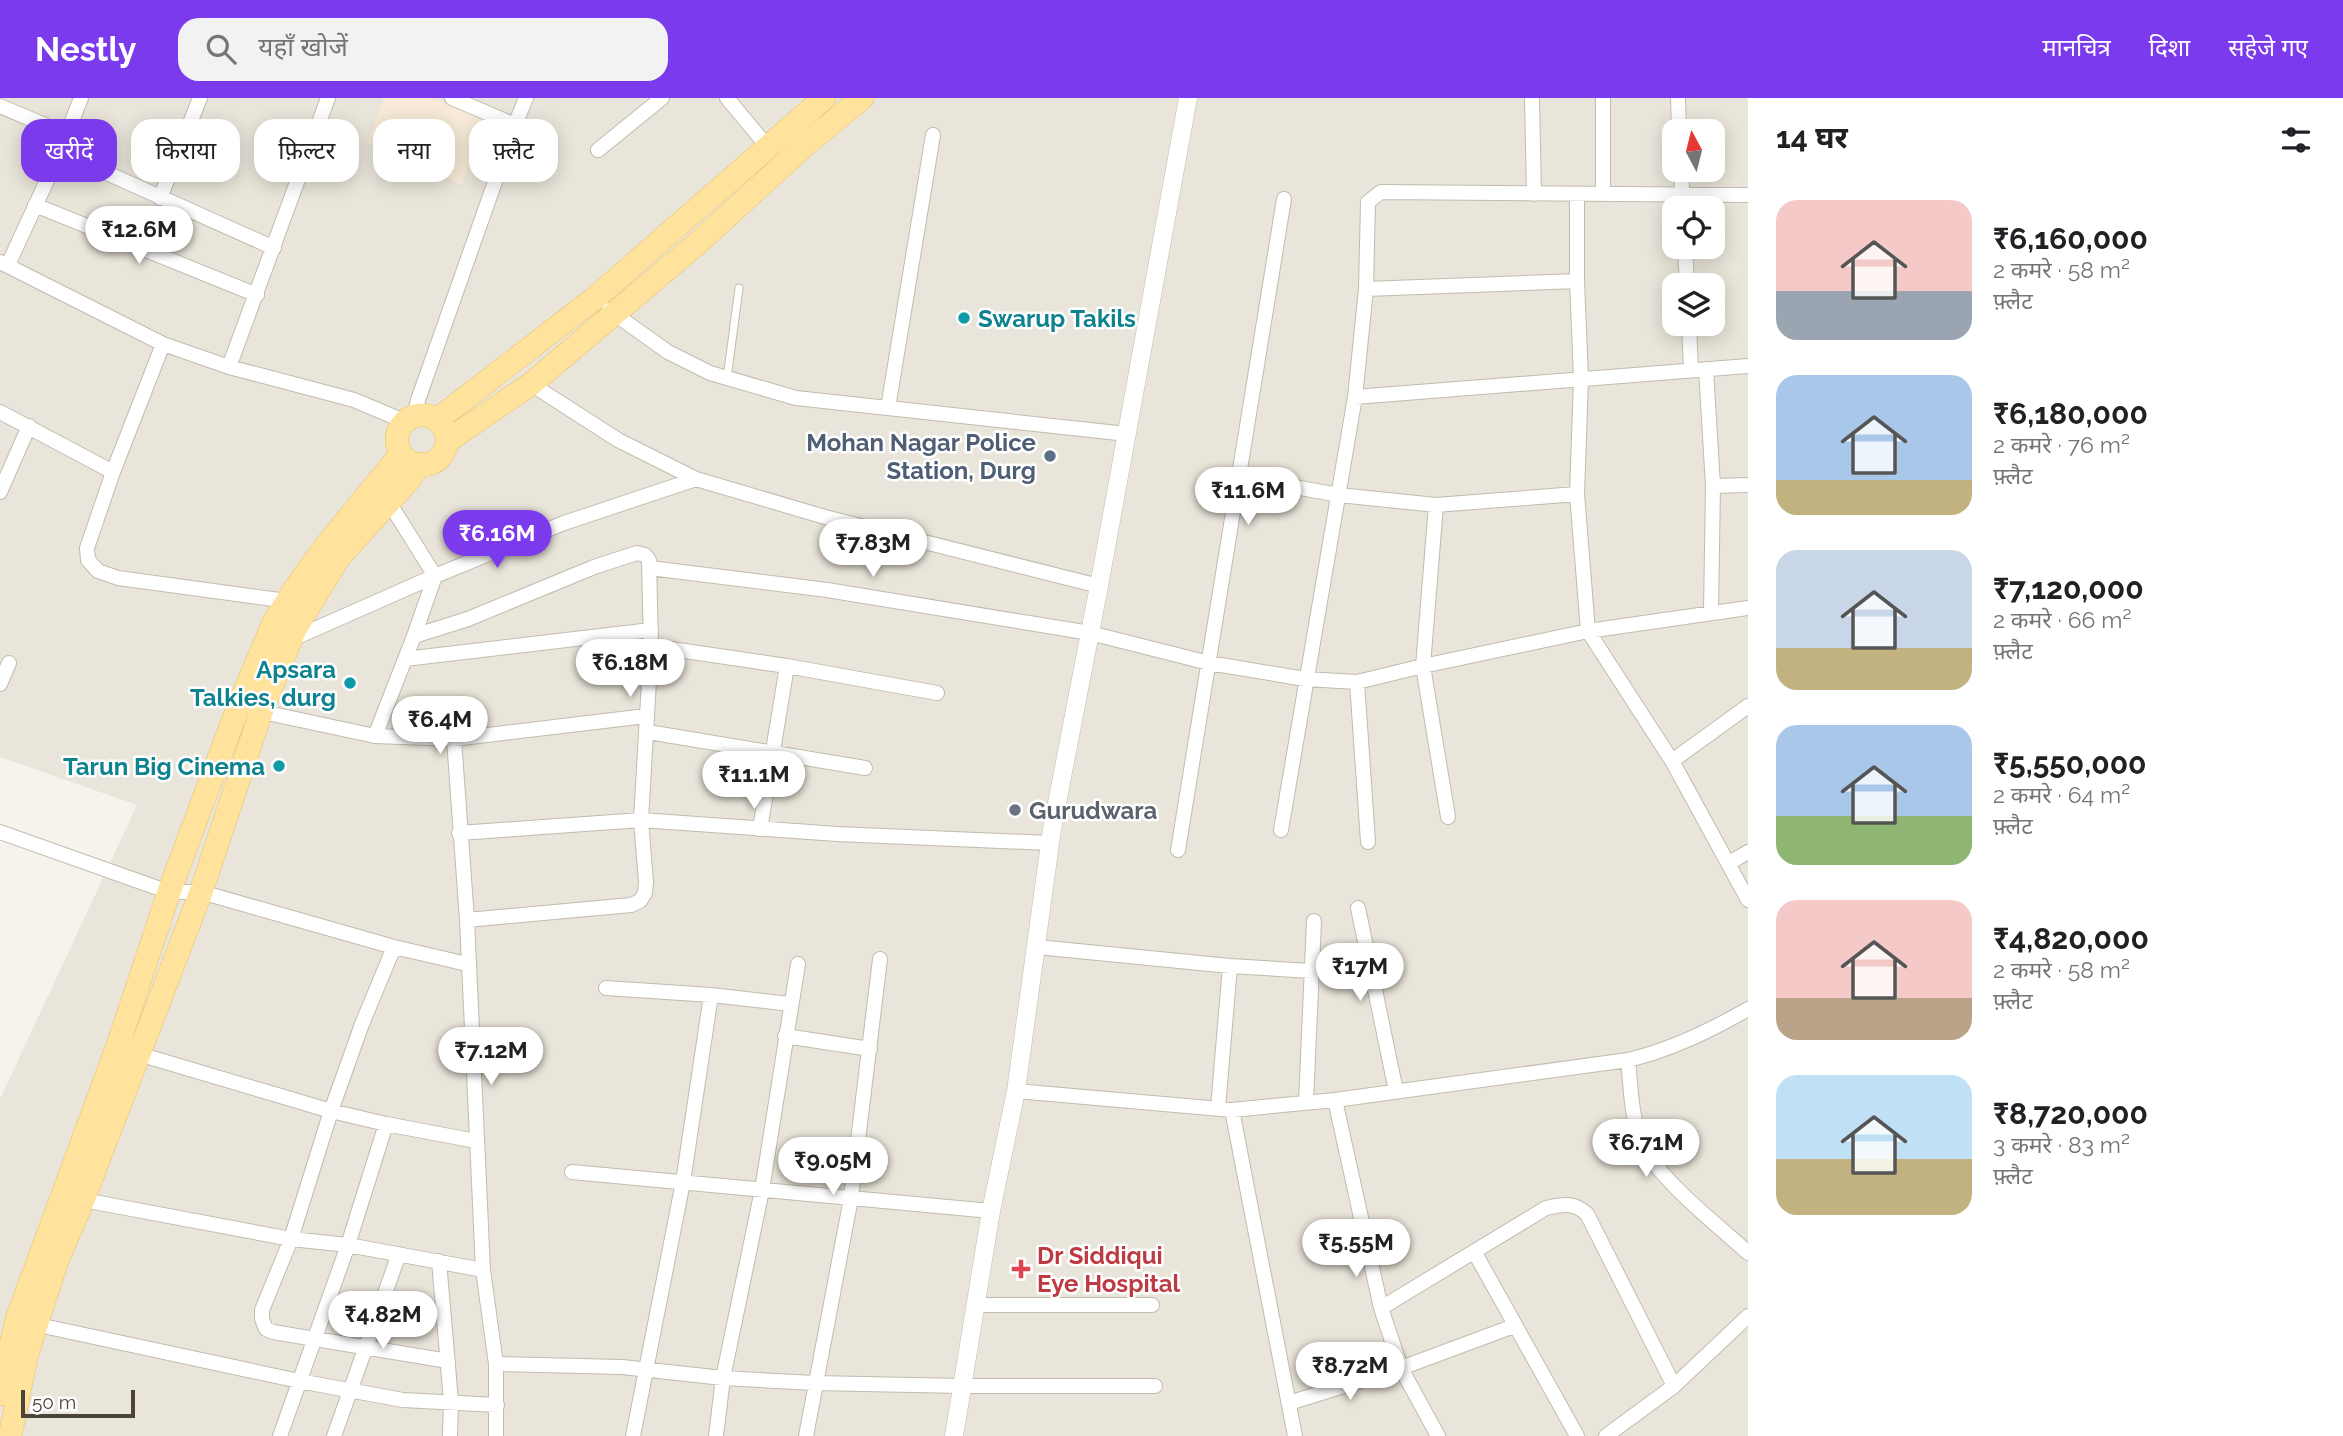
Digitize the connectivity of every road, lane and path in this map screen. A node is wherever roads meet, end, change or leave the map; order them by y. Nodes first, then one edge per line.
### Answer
1 (81, 98) edge
2 (200, 98) edge
3 (328, 98) edge
4 (452, 98) edge
5 (526, 98) edge
6 (662, 98) edge
7 (727, 98) edge
8 (824, 98) edge
9 (862, 98) edge
10 (1188, 98) edge
11 (1532, 98) edge
12 (1603, 98) edge
13 (1678, 98) edge
14 (0, 106) edge
15 (31, 119) edge
16 (72, 119) edge
17 (502, 119) edge
18 (518, 119) edge
19 (1679, 119) edge
20 (933, 135) dead end
21 (767, 146) junction
22 (598, 150) dead end
23 (117, 178) edge
24 (46, 182) edge
25 (496, 182) edge
26 (1534, 194) junction
27 (1577, 194) junction
28 (1603, 194) junction
29 (1748, 195) edge
30 (1725, 197) edge
31 (160, 198) junction
32 (1284, 199) dead end
33 (1662, 200) edge
34 (36, 205) junction
35 (274, 248) junction
36 (4, 263) edge
37 (1577, 281) junction
38 (739, 288) dead end
39 (1366, 289) junction
40 (257, 295) junction
41 (595, 298) junction
42 (614, 314) junction
43 (1691, 336) edge
44 (163, 344) junction
45 (1748, 366) edge
46 (229, 367) junction
47 (1698, 370) junction
48 (727, 378) junction
49 (1581, 379) junction
50 (530, 384) junction
51 (1354, 397) junction
52 (887, 408) junction
53 (0, 412) edge
54 (409, 419) junction
55 (29, 426) junction
56 (442, 430) junction
57 (1127, 434) junction
58 (411, 459) junction
59 (113, 472) junction
60 (1239, 477) junction
61 (696, 479) junction
62 (1748, 485) edge
63 (1713, 486) junction
64 (0, 492) edge
65 (382, 492) junction
66 (1577, 494) junction
67 (1339, 495) junction
68 (1436, 505) junction
69 (650, 568) junction
70 (435, 576) junction
71 (1099, 586) junction
72 (287, 601) junction
73 (1748, 608) edge
74 (1711, 611) junction
75 (652, 630) junction
76 (1588, 631) junction
77 (1090, 633) junction
78 (414, 636) junction
79 (290, 640) junction
80 (651, 646) junction
81 (405, 659) junction
82 (9, 663) dead end
83 (1209, 663) junction
84 (787, 666) junction
85 (1423, 666) junction
86 (1305, 679) junction
87 (1357, 682) junction
88 (0, 684) edge
89 (937, 694) dead end
90 (239, 705) junction
91 (1748, 706) edge
92 (261, 712) junction
93 (646, 716) junction
94 (648, 732) junction
95 (374, 736) junction
96 (454, 739) junction
97 (773, 751) junction
98 (1672, 761) junction
99 (865, 768) dead end
100 (1448, 817) dead end
101 (641, 820) junction
102 (760, 829) junction
103 (1281, 830) dead end
104 (0, 832) edge
105 (459, 833) junction
106 (1368, 842) dead end
107 (1050, 843) junction
108 (1178, 850) dead end
109 (1748, 852) edge
110 (1729, 863) junction
111 (169, 892) junction
112 (201, 892) junction
113 (1748, 900) edge
114 (1358, 908) dead end
115 (467, 920) junction
116 (1314, 921) dead end
117 (394, 947) junction
118 (1037, 947) junction
119 (880, 959) dead end
120 (467, 964) junction
121 (798, 964) dead end
122 (1230, 966) junction
123 (1311, 971) junction
124 (606, 988) dead end
125 (711, 995) junction
126 (790, 1004) junction
127 (1748, 1009) edge
128 (785, 1036) junction
129 (870, 1049) junction
130 (128, 1051) junction
131 (1632, 1059) junction
132 (1016, 1091) junction
133 (1396, 1091) junction
134 (1335, 1100) junction
135 (1306, 1102) junction
136 (1225, 1109) junction
137 (331, 1111) junction
138 (386, 1124) junction
139 (476, 1141) junction
140 (572, 1172) dead end
141 (683, 1182) junction
142 (762, 1190) junction
143 (851, 1198) junction
144 (73, 1199) junction
145 (991, 1211) junction
146 (291, 1239) junction
147 (348, 1245) junction
148 (1475, 1253) junction
149 (1748, 1253) edge
150 (399, 1254) junction
151 (439, 1261) junction
152 (483, 1270) junction
153 (976, 1305) junction
154 (1152, 1305) dead end
155 (1381, 1308) junction
156 (1748, 1317) edge
157 (1514, 1326) junction
158 (23, 1335) junction
159 (314, 1339) junction
160 (366, 1347) junction
161 (448, 1361) junction
162 (496, 1364) junction
163 (1401, 1368) junction
164 (647, 1370) junction
165 (723, 1378) junction
166 (299, 1381) junction
167 (814, 1383) junction
168 (962, 1386) junction
169 (1155, 1386) dead end
170 (1674, 1386) junction
171 (352, 1391) junction
172 (0, 1394) edge
173 (451, 1401) junction
174 (1289, 1403) junction
175 (497, 1405) junction
176 (10, 1436) edge
177 (280, 1436) edge
178 (334, 1436) edge
179 (450, 1436) edge
180 (496, 1436) edge
181 (633, 1436) edge
182 (716, 1436) edge
183 (806, 1436) edge
184 (954, 1436) edge
185 (1295, 1436) edge
186 (1438, 1436) edge
187 (1577, 1436) edge
188 (1606, 1436) edge

1 - 16 street
2 - 31 street
3 - 35 street
4 - 17 street
5 - 18 street
6 - 22 street
7 - 21 street
8 - 21 main road
9 - 42 main road
10 - 57 street
11 - 26 street
12 - 28 street
13 - 19 street
14 - 15 street
20 - 52 street
21 - 41 main road
23 - 31 street
24 - 34 street
25 - 54 street
26 - 27 street
26 - 39 street
27 - 28 street
27 - 37 street
28 - 33 street
29 - 30 street
31 - 35 street
32 - 60 street
34 - 36 street
34 - 40 street
35 - 40 street
36 - 44 street
37 - 39 street
37 - 49 street
38 - 48 lane
39 - 51 street
40 - 46 street
41 - 42 street
41 - 56 main road
42 - 48 street
42 - 50 main road
43 - 47 street
44 - 46 street
44 - 59 street
45 - 47 street
46 - 54 street
47 - 49 street
47 - 63 street
48 - 52 street
49 - 51 street
49 - 66 street
50 - 56 main road
50 - 61 street
51 - 67 street
52 - 57 street
53 - 55 street
54 - 56 main road
54 - 58 main road
55 - 59 street
55 - 64 street
56 - 58 main road
57 - 71 street
58 - 65 main road
59 - 72 street
60 - 67 street
60 - 83 street
61 - 70 street
61 - 71 street
62 - 63 street
63 - 74 street
65 - 70 street
65 - 72 main road
65 - 79 main road
66 - 68 street
66 - 76 street
67 - 68 street
67 - 86 street
68 - 85 street
69 - 75 street
69 - 77 street
69 - 78 street
70 - 78 street
70 - 79 street
71 - 77 street
72 - 90 main road
73 - 74 street
74 - 76 street
75 - 80 street
75 - 81 street
76 - 85 street
76 - 98 street
77 - 83 street
77 - 107 street
78 - 81 street
79 - 92 main road
80 - 84 street
80 - 93 street
81 - 95 street
82 - 88 street
83 - 86 street
83 - 108 street
84 - 89 street
84 - 97 street
85 - 87 street
85 - 100 street
86 - 87 street
86 - 103 street
87 - 106 street
90 - 92 street
90 - 111 main road
91 - 98 street
92 - 95 street
92 - 112 main road
93 - 94 street
93 - 96 street
94 - 97 street
94 - 101 street
95 - 96 street
96 - 105 street
97 - 99 street
97 - 102 street
98 - 110 street
101 - 102 street
101 - 105 street
101 - 115 street
102 - 107 street
104 - 111 street
105 - 115 street
107 - 118 street
109 - 110 street
110 - 113 street
111 - 112 street
111 - 130 main road
112 - 117 street
112 - 130 main road
114 - 133 street
115 - 120 street
116 - 123 street
117 - 120 street
117 - 137 street
118 - 122 street
118 - 132 street
119 - 129 street
120 - 139 street
121 - 126 street
122 - 123 street
122 - 136 street
123 - 135 street
124 - 125 street
125 - 126 street
125 - 141 street
126 - 128 street
127 - 131 street
128 - 129 street
128 - 142 street
129 - 143 street
130 - 137 street
130 - 144 main road
131 - 133 street
131 - 149 street
132 - 136 street
132 - 145 street
133 - 134 street
134 - 135 street
134 - 155 street
135 - 136 street
136 - 174 street
137 - 138 street
137 - 146 street
138 - 139 street
138 - 147 street
139 - 152 street
140 - 141 street
141 - 142 street
141 - 164 street
142 - 143 street
142 - 165 street
143 - 145 street
143 - 167 street
144 - 146 street
144 - 158 main road
145 - 153 street
146 - 147 street
146 - 159 street
147 - 150 street
147 - 159 street
148 - 155 street
148 - 157 street
148 - 170 street
150 - 151 street
150 - 160 street
151 - 152 street
151 - 161 street
152 - 162 street
153 - 154 street
153 - 168 street
155 - 163 street
156 - 170 street
157 - 163 street
157 - 187 street
158 - 166 street
158 - 172 main road
158 - 176 main road
159 - 160 street
159 - 166 street
160 - 161 street
160 - 171 street
161 - 173 street
162 - 164 street
162 - 175 street
163 - 174 street
163 - 186 street
164 - 165 street
164 - 181 street
165 - 167 street
165 - 182 street
166 - 171 street
166 - 177 street
167 - 168 street
167 - 183 street
168 - 169 street
168 - 184 street
170 - 188 street
171 - 173 street
171 - 178 street
173 - 175 street
173 - 179 street
174 - 185 street
175 - 180 street

